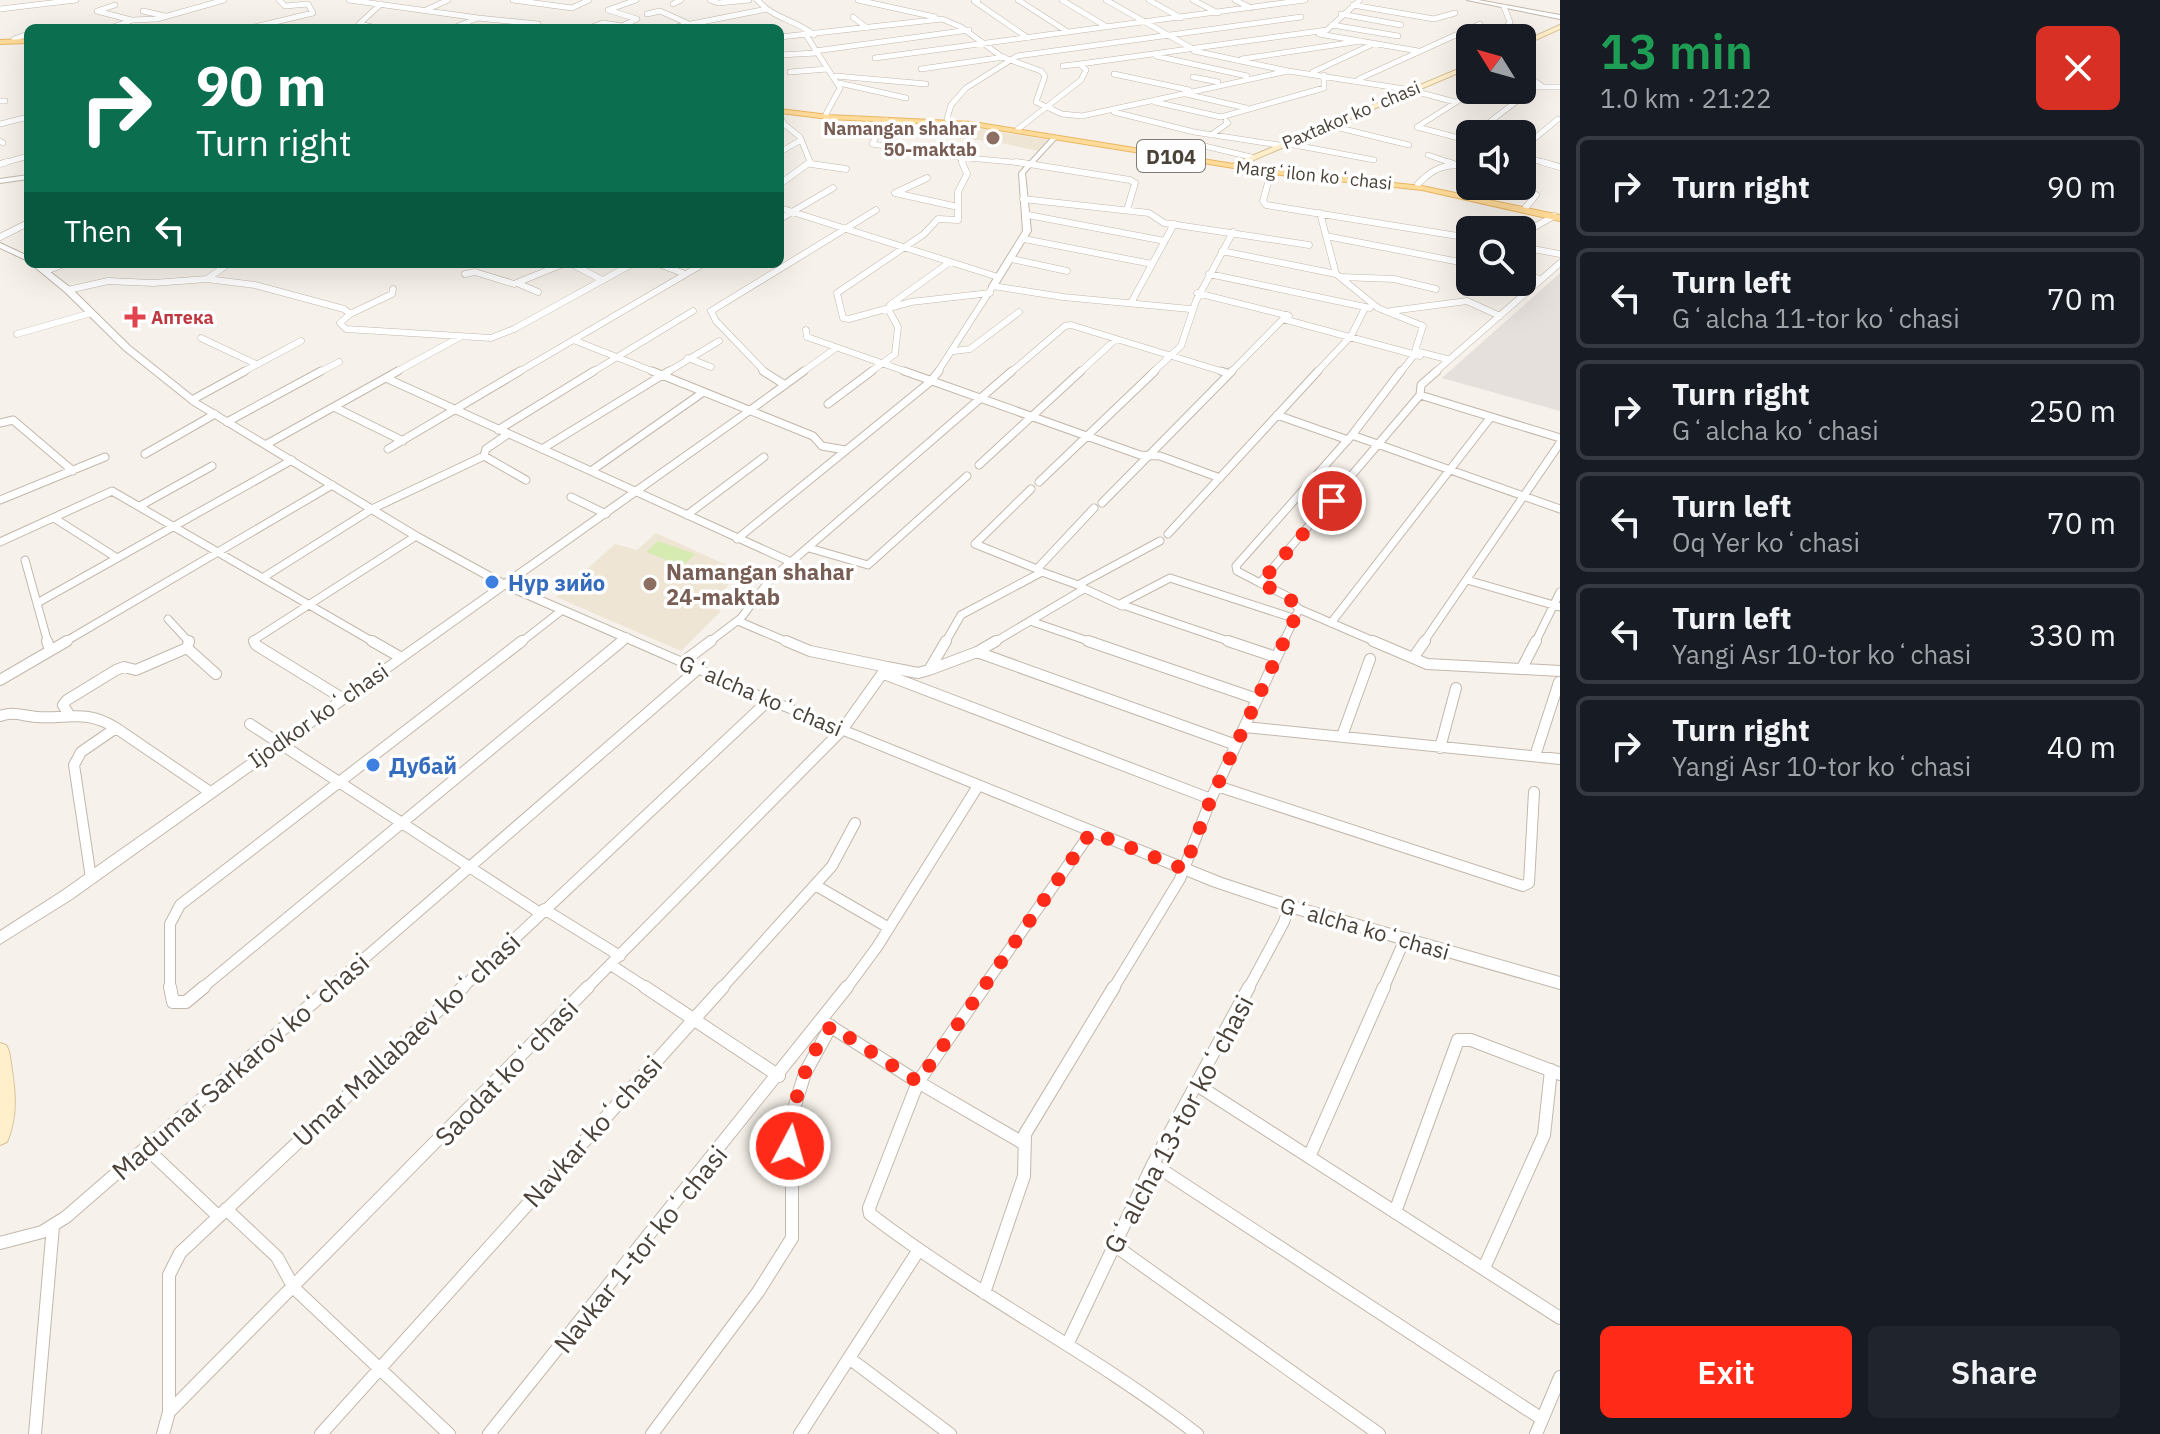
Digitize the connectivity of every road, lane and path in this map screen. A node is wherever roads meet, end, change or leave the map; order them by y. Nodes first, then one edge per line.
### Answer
1 (76, 0) edge
2 (224, 0) edge
3 (279, 0) edge
4 (349, 0) edge
5 (448, 0) edge
6 (513, 0) edge
7 (589, 0) edge
8 (636, 0) edge
9 (681, 0) edge
10 (710, 0) edge
11 (749, 0) edge
12 (757, 0) edge
13 (858, 0) edge
14 (978, 0) edge
15 (1018, 0) edge
16 (1062, 0) edge
17 (1106, 0) edge
18 (1149, 0) edge
19 (1193, 0) edge
20 (1235, 0) edge
21 (1275, 0) edge
22 (1305, 0) edge
23 (1360, 0) edge
24 (1470, 0) edge
25 (371, 1) edge
26 (381, 4) junction
27 (673, 4) dead end
28 (1283, 4) junction
29 (115, 5) dead end
30 (1353, 5) junction
31 (1504, 7) junction
32 (1251, 8) junction
33 (0, 9) edge
34 (767, 9) junction
35 (426, 10) junction
36 (1416, 10) dead end
37 (143, 11) dead end
38 (1218, 13) junction
39 (1455, 13) dead end
40 (1341, 14) junction
41 (1410, 15) junction
42 (165, 16) junction
43 (853, 17) dead end
44 (1301, 17) dead end
45 (1560, 17) edge
46 (478, 18) junction
47 (1181, 18) junction
48 (157, 19) junction
49 (637, 19) junction
50 (942, 19) junction
51 (131, 20) junction
52 (171, 21) dead end
53 (1146, 22) junction
54 (120, 24) edge
55 (267, 24) edge
56 (359, 24) edge
57 (463, 24) edge
58 (538, 24) edge
59 (631, 24) edge
60 (688, 24) edge
61 (701, 24) edge
62 (1509, 24) edge
63 (1332, 25) junction
64 (1401, 25) dead end
65 (1107, 27) junction
66 (1560, 27) edge
67 (867, 28) junction
68 (969, 30) junction
69 (1068, 32) junction
70 (1311, 32) junction
71 (1456, 34) edge
72 (24, 35) edge
73 (24, 35) edge
74 (806, 35) junction
75 (814, 35) junction
76 (1169, 35) junction
77 (1398, 36) dead end
78 (784, 37) edge
79 (1028, 38) junction
80 (1536, 38) edge
81 (0, 41) edge
82 (1361, 41) junction
83 (1375, 43) junction
84 (986, 44) junction
85 (1190, 49) junction
86 (1419, 51) junction
87 (816, 52) junction
88 (784, 55) edge
89 (1148, 55) junction
90 (875, 58) dead end
91 (1007, 58) junction
92 (1237, 60) junction
93 (1080, 64) junction
94 (1063, 66) dead end
95 (827, 69) junction
96 (921, 69) dead end
97 (1288, 71) junction
98 (790, 72) dead end
99 (1456, 72) edge
100 (1114, 74) dead end
101 (1310, 74) junction
102 (1324, 75) junction
103 (836, 76) junction
104 (1193, 77) dead end
105 (1252, 77) junction
106 (1357, 80) junction
107 (1536, 82) edge
108 (839, 83) junction
109 (1221, 83) junction
110 (926, 84) dead end
111 (1536, 87) edge
112 (1543, 87) junction
113 (1560, 87) edge
114 (1192, 90) junction
115 (1411, 90) junction
116 (1182, 93) junction
117 (906, 98) dead end
118 (1151, 101) junction
119 (1455, 102) joint
120 (1513, 104) edge
121 (1044, 107) junction
122 (1249, 109) junction
123 (1114, 110) junction
124 (784, 112) edge
125 (784, 112) edge
126 (826, 114) junction
127 (784, 117) edge
128 (24, 118) edge
129 (947, 119) junction
130 (1224, 119) junction
131 (1558, 119) dead end
132 (886, 120) junction
133 (1493, 120) edge
134 (0, 124) edge
135 (1327, 125) junction
136 (1018, 129) junction
137 (1211, 135) junction
138 (1456, 135) edge
139 (1055, 137) junction
140 (1536, 137) edge
141 (801, 140) junction
142 (1196, 144) dead end
143 (1281, 144) junction
144 (1409, 145) dead end
145 (784, 150) edge
146 (1428, 155) dead end
147 (24, 157) edge
148 (960, 157) junction
149 (1251, 157) junction
150 (1374, 160) dead end
151 (1536, 160) edge
152 (1029, 163) junction
153 (0, 164) edge
154 (811, 164) junction
155 (1454, 164) joint
156 (1233, 165) junction
157 (1560, 167) edge
158 (846, 169) dead end
159 (1271, 172) junction
160 (24, 178) edge
161 (927, 178) dead end
162 (0, 181) edge
163 (784, 181) edge
164 (1418, 184) junction
165 (833, 188) dead end
166 (1023, 199) junction
167 (1532, 200) edge
168 (958, 207) junction
169 (1526, 207) junction
170 (784, 209) edge
171 (876, 210) dead end
172 (1127, 210) junction
173 (793, 212) junction
174 (1320, 213) junction
175 (1028, 215) junction
176 (1558, 216) edge
177 (784, 217) edge
178 (1174, 224) junction
179 (24, 225) edge
180 (1536, 227) edge
181 (847, 229) junction
182 (1233, 232) junction
183 (1326, 236) junction
184 (1456, 236) edge
185 (0, 237) edge
186 (1024, 239) junction
187 (1165, 241) junction
188 (0, 245) edge
189 (1309, 245) dead end
190 (904, 248) junction
191 (1536, 250) edge
192 (1222, 251) junction
193 (1560, 254) edge
194 (24, 257) edge
195 (1012, 259) junction
196 (1456, 261) edge
197 (950, 262) junction
198 (1560, 263) edge
199 (1152, 264) junction
200 (784, 267) edge
201 (41, 268) edge
202 (222, 268) edge
203 (553, 268) edge
204 (580, 268) edge
205 (624, 268) edge
206 (669, 268) edge
207 (696, 268) edge
208 (782, 268) edge
209 (1067, 271) dead end
210 (465, 274) dead end
211 (685, 274) junction
212 (1209, 274) junction
213 (1338, 276) junction
214 (998, 277) junction
215 (1536, 278) edge
216 (207, 279) junction
217 (1540, 279) junction
218 (602, 280) junction
219 (517, 283) junction
220 (393, 289) dead end
221 (1436, 289) dead end
222 (68, 290) junction
223 (992, 290) junction
224 (538, 292) dead end
225 (1197, 293) junction
226 (1131, 303) junction
227 (1365, 308) junction
228 (1378, 308) junction
229 (888, 309) junction
230 (1190, 309) junction
231 (693, 311) dead end
232 (1388, 311) junction
233 (1019, 312) dead end
234 (91, 313) junction
235 (350, 314) junction
236 (1500, 316) junction
237 (1285, 317) junction
238 (806, 330) dead end
239 (17, 334) dead end
240 (1353, 334) junction
241 (461, 337) junction
242 (201, 338) dead end
243 (1116, 339) junction
244 (301, 341) dead end
245 (576, 341) junction
246 (719, 341) dead end
247 (836, 348) junction
248 (954, 351) junction
249 (1415, 354) junction
250 (1170, 355) junction
251 (616, 358) junction
252 (688, 358) junction
253 (1445, 361) junction
254 (339, 362) dead end
255 (256, 364) junction
256 (881, 364) junction
257 (711, 367) dead end
258 (1229, 374) junction
259 (658, 376) junction
260 (386, 378) junction
261 (930, 382) junction
262 (785, 385) junction
263 (702, 393) junction
264 (1420, 395) junction
265 (979, 399) junction
266 (192, 400) junction
267 (828, 404) dead end
268 (334, 407) junction
269 (456, 410) junction
270 (749, 411) junction
271 (215, 414) junction
272 (1277, 415) junction
273 (1031, 418) junction
274 (1490, 418) junction
275 (227, 422) junction
276 (0, 423) edge
277 (498, 430) junction
278 (508, 434) junction
279 (1085, 437) junction
280 (1350, 438) junction
281 (1560, 440) edge
282 (403, 441) junction
283 (267, 444) junction
284 (1380, 445) junction
285 (388, 449) dead end
286 (542, 449) junction
287 (845, 450) junction
288 (145, 454) dead end
289 (484, 456) junction
290 (1149, 456) junction
291 (105, 457) dead end
292 (764, 457) dead end
293 (292, 460) junction
294 (979, 465) dead end
295 (212, 466) dead end
296 (1451, 470) junction
297 (73, 471) junction
298 (591, 471) junction
299 (967, 476) dead end
300 (1220, 478) junction
301 (526, 480) dead end
302 (1039, 482) dead end
303 (332, 485) junction
304 (1031, 489) dead end
305 (636, 492) junction
306 (1524, 496) junction
307 (571, 497) dead end
308 (0, 500) edge
309 (140, 506) junction
310 (372, 509) junction
311 (1560, 509) edge
312 (606, 514) junction
313 (687, 515) junction
314 (54, 518) junction
315 (175, 525) junction
316 (1168, 534) dead end
317 (416, 536) junction
318 (737, 539) junction
319 (1160, 541) dead end
320 (0, 542) edge
321 (809, 548) junction
322 (219, 550) junction
323 (117, 558) junction
324 (25, 560) dead end
325 (791, 562) junction
326 (1039, 571) junction
327 (264, 577) junction
328 (1467, 580) junction
329 (1260, 583) junction
330 (505, 585) junction
331 (1081, 587) junction
332 (1560, 592) edge
333 (39, 602) junction
334 (310, 603) junction
335 (1122, 606) junction
336 (1556, 606) edge
337 (1299, 609) junction
338 (561, 611) junction
339 (1293, 618) junction
340 (168, 619) dead end
341 (738, 621) junction
342 (1033, 622) junction
343 (1331, 623) junction
344 (627, 637) junction
345 (187, 648) junction
346 (50, 650) junction
347 (977, 652) junction
348 (400, 657) junction
349 (1276, 657) junction
350 (1413, 658) junction
351 (1370, 659) dead end
352 (683, 662) junction
353 (1522, 668) junction
354 (698, 669) junction
355 (885, 670) junction
356 (929, 670) junction
357 (216, 674) dead end
358 (1559, 677) edge
359 (0, 680) edge
360 (1456, 688) dead end
361 (342, 698) junction
362 (1257, 699) junction
363 (769, 700) junction
364 (68, 713) junction
365 (0, 716) edge
366 (250, 724) dead end
367 (1245, 727) junction
368 (116, 728) junction
369 (842, 730) junction
370 (1342, 736) junction
371 (279, 743) junction
372 (1236, 745) junction
373 (1440, 748) junction
374 (1535, 756) junction
375 (1560, 759) edge
376 (339, 783) junction
377 (978, 786) junction
378 (1217, 786) junction
379 (210, 792) junction
380 (1534, 792) dead end
381 (1211, 799) junction
382 (855, 823) dead end
383 (400, 824) junction
384 (1091, 832) junction
385 (468, 867) junction
386 (1184, 869) junction
387 (91, 878) junction
388 (815, 885) junction
389 (1289, 906) junction
390 (542, 911) junction
391 (889, 928) junction
392 (0, 938) edge
393 (1405, 939) junction
394 (616, 960) junction
395 (1560, 983) edge
396 (692, 1018) junction
397 (827, 1024) junction
398 (0, 1051) edge
399 (1555, 1072) edge
400 (779, 1076) junction
401 (918, 1082) junction
402 (1197, 1085) junction
403 (0, 1132) edge
404 (1023, 1143) junction
405 (146, 1148) junction
406 (1309, 1157) junction
407 (1153, 1164) junction
408 (1395, 1212) junction
409 (222, 1213) junction
410 (53, 1226) junction
411 (0, 1243) edge
412 (1114, 1245) junction
413 (918, 1251) junction
414 (1484, 1268) junction
415 (294, 1288) junction
416 (984, 1293) junction
417 (1560, 1318) edge
418 (1068, 1343) junction
419 (849, 1358) junction
420 (380, 1369) junction
421 (1560, 1377) edge
422 (169, 1412) junction
423 (1542, 1419) junction
424 (35, 1434) edge
425 (163, 1434) edge
426 (321, 1434) edge
427 (449, 1434) edge
428 (489, 1434) edge
429 (652, 1434) edge
430 (800, 1434) edge
431 (950, 1434) edge
432 (1197, 1434) edge
433 (1379, 1434) edge
434 (1536, 1434) edge

1 - 33 street
2 - 42 street
3 - 55 street
4 - 25 street
5 - 35 street
6 - 7 street
8 - 49 street
9 - 27 street
10 - 11 street
12 - 34 street
13 - 50 street
14 - 79 street
15 - 69 street
16 - 65 street
17 - 53 street
18 - 47 street
19 - 38 street
20 - 32 street
21 - 28 street
22 - 28 street
23 - 30 street
24 - 31 street
25 - 26 street
26 - 35 street
26 - 56 street
28 - 32 street
29 - 51 street
30 - 40 street
30 - 41 street
31 - 45 street
31 - 62 street
32 - 38 street
34 - 61 street
34 - 75 street
35 - 46 street
36 - 41 street
37 - 42 street
38 - 47 street
39 - 41 street
40 - 63 street
40 - 64 street
42 - 48 street
43 - 67 street
44 - 76 street
46 - 57 street
46 - 58 street
47 - 53 street
48 - 51 street
48 - 52 street
49 - 59 street
49 - 60 street
50 - 67 street
50 - 68 street
51 - 54 street
53 - 65 street
53 - 76 street
63 - 70 street
63 - 77 street
65 - 69 street
66 - 80 main road
67 - 75 street
68 - 84 street
68 - 87 street
69 - 79 street
70 - 82 street
70 - 85 street
71 - 86 street
72 - 81 main road
73 - 81 main road
74 - 75 street
74 - 78 street
74 - 87 street
76 - 85 street
76 - 91 street
79 - 84 street
82 - 83 street
82 - 92 street
83 - 86 street
83 - 101 street
84 - 90 street
84 - 91 street
85 - 89 street
85 - 92 street
86 - 106 street
87 - 88 street
87 - 95 street
89 - 93 street
89 - 105 street
91 - 96 street
91 - 121 street
91 - 129 street
92 - 97 street
93 - 94 street
93 - 121 street
95 - 98 street
95 - 103 street
97 - 101 street
97 - 105 street
99 - 115 main road, Paxtakor koʻchasi
100 - 114 street
101 - 102 street
102 - 106 street
102 - 122 street
103 - 108 street
103 - 110 street
104 - 109 street
105 - 109 street
106 - 115 street
107 - 112 street
108 - 117 street
108 - 126 street
109 - 114 street
111 - 112 street
112 - 113 street
114 - 116 street
115 - 119 street
115 - 135 main road, Paxtakor koʻchasi
116 - 118 street
116 - 122 street
118 - 123 street
118 - 130 street
119 - 138 street
120 - 133 street
121 - 123 street
121 - 136 street
122 - 130 street
123 - 130 street
123 - 137 street
124 - 126 main road, Margʻilon koʻchasi / D104
125 - 132 main road, Margʻilon koʻchasi / D104
126 - 129 main road, Margʻilon koʻchasi / D104
127 - 141 street
128 - 134 street
129 - 136 main road, Margʻilon koʻchasi / D104
130 - 137 street
131 - 140 street
132 - 139 main road, Margʻilon koʻchasi / D104
132 - 148 street
135 - 143 main road, Paxtakor koʻchasi
135 - 144 street
136 - 156 main road, Margʻilon koʻchasi / D104
137 - 143 street
139 - 152 street
139 - 156 main road, Margʻilon koʻchasi / D104
141 - 145 street
141 - 154 street
142 - 149 street
143 - 149 main road, Paxtakor koʻchasi
143 - 150 street
146 - 155 street
147 - 153 street
148 - 152 street
148 - 168 street
149 - 156 main road, Paxtakor koʻchasi
151 - 157 street
152 - 166 street
152 - 172 street
154 - 158 street
154 - 163 street
155 - 164 street
156 - 159 main road, Margʻilon koʻchasi / D104
156 - 164 main road, Margʻilon koʻchasi / D104
159 - 174 street
159 - 176 main road, Margʻilon koʻchasi / D104
160 - 162 street
161 - 168 street
164 - 169 main road, Margʻilon koʻchasi / D104
165 - 173 street
166 - 172 street
166 - 175 street
167 - 169 street
168 - 190 street
169 - 176 main road, Margʻilon koʻchasi / D104
170 - 173 street
171 - 181 street
172 - 178 street
173 - 177 street
173 - 181 street
174 - 183 street
174 - 184 street
175 - 186 street
175 - 187 street
176 - 180 street
178 - 182 street
178 - 187 street
179 - 185 street
181 - 190 street
181 - 200 street
182 - 189 street
182 - 192 street
183 - 196 street
183 - 213 street
186 - 195 street
186 - 199 street
187 - 199 street
188 - 194 street
190 - 197 street
190 - 229 street
191 - 193 street
192 - 212 street
192 - 213 street
195 - 209 street
195 - 214 street
197 - 214 street
197 - 229 street
198 - 217 street
199 - 226 street
201 - 222 street, Gʻalcha koʻchasi
202 - 216 street
203 - 219 street
204 - 218 street
205 - 218 street
206 - 211 street
207 - 211 street
208 - 262 street
210 - 219 street
211 - 245 street
212 - 225 street
212 - 227 street
213 - 221 street
213 - 228 street
214 - 223 street
215 - 217 street
216 - 222 street
216 - 235 street
217 - 236 street
218 - 241 street
219 - 224 street
220 - 235 street
222 - 234 street, Gʻalcha koʻchasi
223 - 226 street
223 - 229 street
223 - 248 street
225 - 230 street
225 - 237 street
226 - 230 street
227 - 228 street
227 - 240 street
228 - 232 street
229 - 256 street
230 - 250 street
231 - 251 street
232 - 236 street
232 - 253 street
233 - 248 street
234 - 239 street
234 - 266 street, Gʻalcha koʻchasi
235 - 241 street
236 - 253 street
237 - 240 street
237 - 258 street
238 - 247 street
240 - 249 street
240 - 272 street
241 - 260 street
242 - 255 street
243 - 250 street
243 - 265 street
243 - 273 street
244 - 255 street
245 - 251 street
245 - 269 street
246 - 252 street
247 - 256 street
247 - 262 street
248 - 261 street
249 - 253 street
249 - 280 street
250 - 258 street
250 - 279 street
251 - 259 street
251 - 277 street
252 - 257 street
252 - 259 street
253 - 264 street
254 - 275 street
255 - 266 street
256 - 261 street
256 - 267 street
258 - 290 street
259 - 263 street
259 - 286 street
260 - 268 street
260 - 269 street
261 - 265 street
261 - 287 street
262 - 270 street
263 - 270 street
263 - 298 street
264 - 274 street
264 - 284 street
265 - 273 street
265 - 321 street
266 - 271 street, Gʻalcha koʻchasi
268 - 282 street
268 - 283 street
269 - 277 street
269 - 282 street
270 - 287 street
270 - 305 street, Ijodkor koʻchasi
271 - 275 street, Gʻalcha koʻchasi
271 - 288 street
272 - 280 street
272 - 300 street
273 - 279 street
273 - 294 street
274 - 281 street
274 - 296 street
275 - 283 street, Gʻalcha koʻchasi
276 - 297 street
277 - 278 street
278 - 286 street
278 - 289 street
279 - 290 street
279 - 302 street
280 - 284 street
280 - 329 street
281 - 306 street
282 - 285 street
283 - 293 street, Gʻalcha koʻchasi
284 - 296 street
284 - 329 street
286 - 298 street
287 - 318 street
289 - 301 street
289 - 310 street
290 - 300 street
290 - 326 street
291 - 297 street
292 - 313 street
293 - 303 street, Gʻalcha koʻchasi
293 - 315 street
295 - 309 street
296 - 306 street
296 - 343 street
297 - 308 street
298 - 305 street
299 - 321 street
300 - 316 street
303 - 310 street, Gʻalcha koʻchasi
303 - 322 street
304 - 326 street
305 - 312 street, Ijodkor koʻchasi
305 - 313 street
306 - 311 street
306 - 328 street
307 - 312 street
309 - 314 street
309 - 315 street
310 - 317 street, Gʻalcha koʻchasi
310 - 327 street
312 - 330 street, Ijodkor koʻchasi
313 - 318 street
314 - 320 street
314 - 323 street
315 - 322 street
315 - 323 street
317 - 330 street, Gʻalcha koʻchasi
317 - 334 street
318 - 325 street
319 - 331 street
321 - 325 street
322 - 327 street
322 - 346 street
323 - 333 street
324 - 333 street
325 - 341 street
326 - 331 street
326 - 356 street
327 - 334 street
328 - 336 street
328 - 350 street
329 - 337 street
330 - 338 street, Gʻalcha koʻchasi
330 - 348 street, Ijodkor koʻchasi
331 - 335 street
331 - 342 street
332 - 336 street
333 - 346 street
334 - 348 street
334 - 361 street
335 - 339 street
335 - 349 street
336 - 353 street
337 - 339 street
337 - 343 street
338 - 344 street, Gʻalcha koʻchasi
338 - 376 street
339 - 349 street
340 - 345 street
341 - 352 street
341 - 355 street
342 - 347 street
342 - 362 street
343 - 350 street
344 - 352 street, Gʻalcha koʻchasi
344 - 383 street
345 - 357 street
345 - 364 street
346 - 359 street
347 - 356 street
347 - 372 street
348 - 361 street, Ijodkor koʻchasi
349 - 362 street
350 - 353 street
351 - 370 street
352 - 354 street, Gʻalcha koʻchasi
353 - 358 street
354 - 363 street, Gʻalcha koʻchasi
354 - 385 street, Madumar Sarkarov koʻchasi
355 - 356 street
355 - 369 street, Saodat koʻchasi
355 - 381 street
358 - 374 street
360 - 373 street
361 - 371 street, Ijodkor koʻchasi
362 - 367 street
363 - 369 street, Gʻalcha koʻchasi
363 - 390 street, Umar Mallabaev koʻchasi
364 - 365 street
364 - 368 street
366 - 371 street
367 - 370 street
367 - 372 street
368 - 379 street
368 - 387 street
369 - 377 street, Gʻalcha koʻchasi
369 - 394 street, Saodat koʻchasi
370 - 373 street
371 - 376 street
371 - 379 street, Ijodkor koʻchasi
372 - 378 street
373 - 374 street
374 - 375 street
376 - 383 street
376 - 383 street
377 - 384 street, Gʻalcha koʻchasi
377 - 391 street, Navkar 1-tor koʻchasi
378 - 380 street
378 - 381 street
379 - 387 street, Ijodkor koʻchasi
381 - 386 street
382 - 388 street, Navkar koʻchasi
383 - 385 street
384 - 386 street, Gʻalcha koʻchasi
384 - 401 street
385 - 390 street
385 - 405 street, Madumar Sarkarov koʻchasi
386 - 389 street, Gʻalcha koʻchasi
386 - 404 street
387 - 392 street, Ijodkor koʻchasi
388 - 391 street
388 - 396 street, Navkar koʻchasi
389 - 393 street, Gʻalcha koʻchasi
389 - 402 street, Gʻalcha 13-tor koʻchasi
390 - 394 street
390 - 409 street, Umar Mallabaev koʻchasi
391 - 397 street, Navkar 1-tor koʻchasi
393 - 395 street, Gʻalcha koʻchasi
393 - 406 street
394 - 396 street
394 - 415 street, Saodat koʻchasi
396 - 400 street
396 - 420 street, Navkar koʻchasi
397 - 400 street, Navkar 1-tor koʻchasi
397 - 401 street
397 - 429 street
398 - 403 main road
399 - 408 street
399 - 414 street
400 - 428 street, Navkar 1-tor koʻchasi
401 - 404 street
401 - 413 street
402 - 406 street
402 - 407 street, Gʻalcha 13-tor koʻchasi
404 - 416 street
405 - 409 street
405 - 410 street, Madumar Sarkarov koʻchasi
406 - 408 street
407 - 412 street, Gʻalcha 13-tor koʻchasi
407 - 423 street
408 - 414 street
409 - 415 street
409 - 422 street, Umar Mallabaev koʻchasi
410 - 411 street, Madumar Sarkarov koʻchasi
410 - 424 street
412 - 418 street, Gʻalcha 13-tor koʻchasi
412 - 433 street
413 - 416 street
413 - 419 street
414 - 417 street
415 - 420 street
415 - 422 street, Saodat koʻchasi
416 - 418 street
418 - 432 street
419 - 430 street
419 - 431 street
420 - 426 street, Navkar koʻchasi
420 - 427 street
421 - 423 street
422 - 425 street, Umar Mallabaev koʻchasi
423 - 434 street

